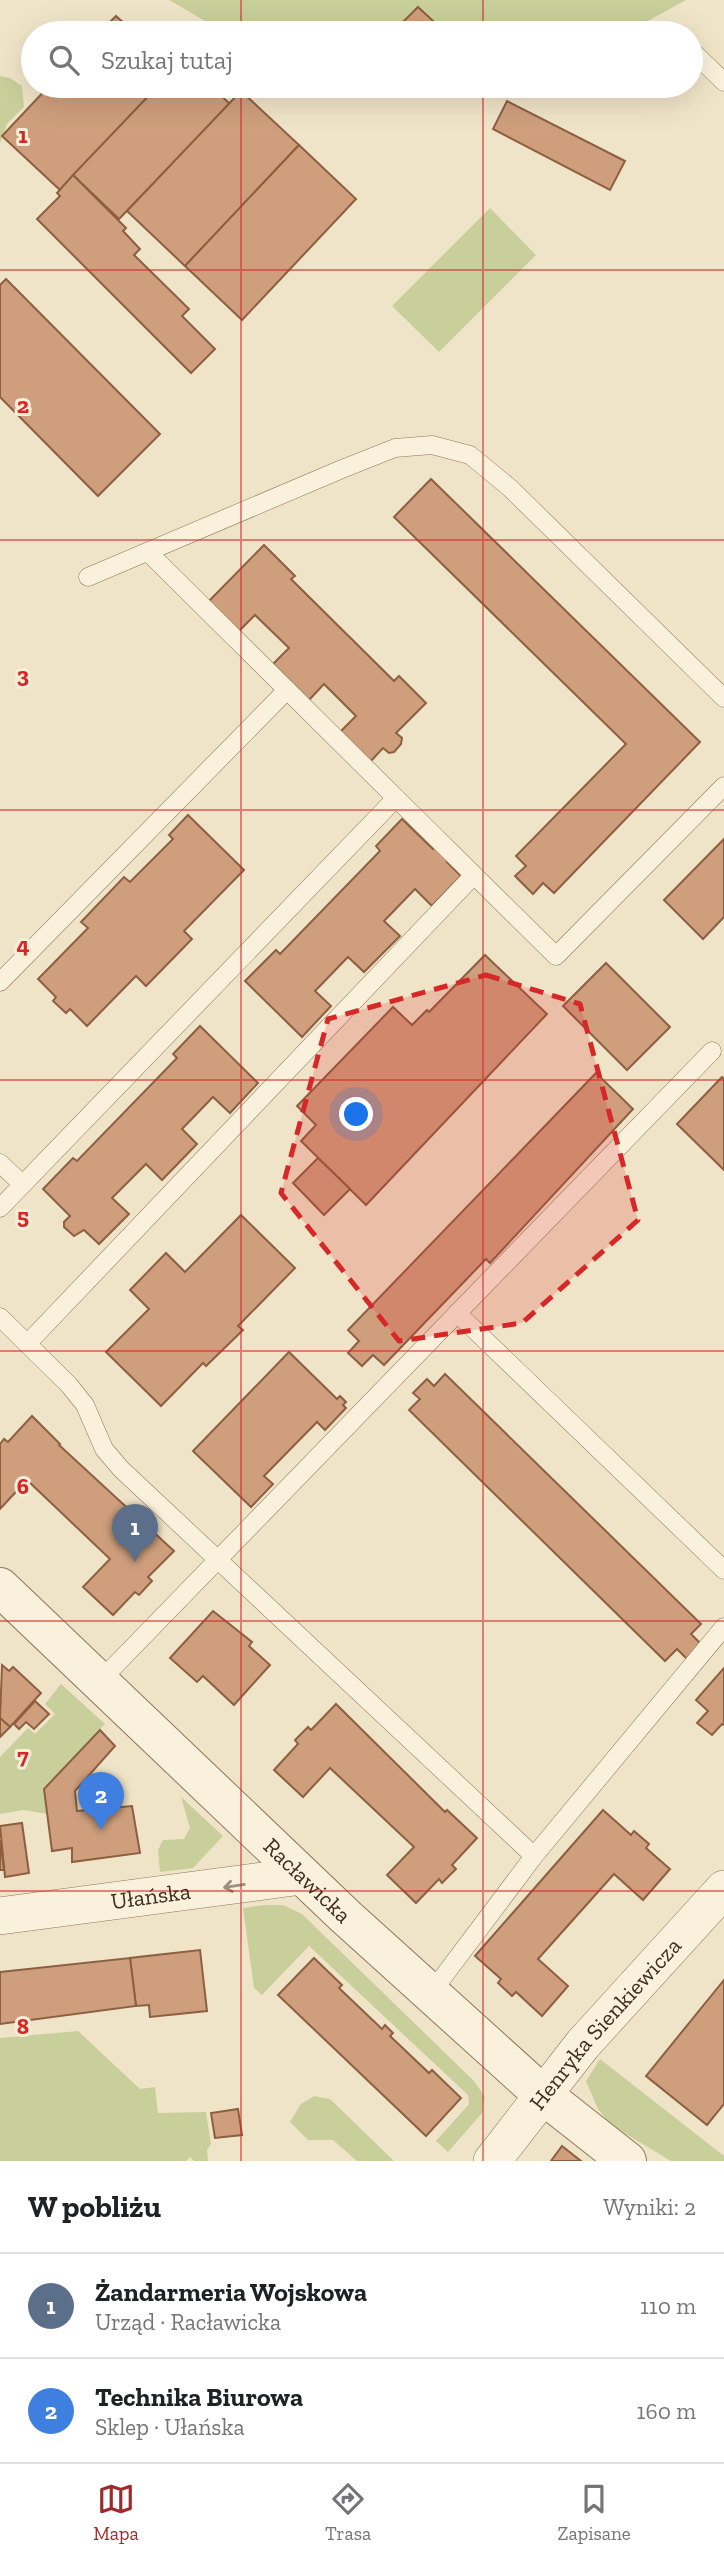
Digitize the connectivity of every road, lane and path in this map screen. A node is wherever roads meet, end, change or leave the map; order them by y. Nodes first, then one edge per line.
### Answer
1 (703, 62) edge
2 (724, 82) edge
3 (148, 552) junction
4 (88, 577) dead end
5 (287, 690) junction
6 (724, 698) edge
7 (724, 786) edge
8 (396, 797) junction
9 (474, 875) junction
10 (0, 982) edge
11 (712, 1051) dead end
12 (0, 1163) edge
13 (22, 1184) junction
14 (0, 1208) edge
15 (457, 1312) junction
16 (0, 1317) edge
17 (27, 1344) junction
18 (217, 1559) junction
19 (724, 1570) edge
20 (0, 1587) edge
21 (724, 1627) edge
22 (99, 1682) junction
23 (534, 1856) junction
24 (301, 1876) junction
25 (724, 1889) edge
26 (0, 1916) edge
27 (431, 1993) junction
28 (542, 2094) junction
29 (492, 2161) edge
30 (626, 2161) edge

1 - 2 lane
3 - 4 lane
3 - 5 lane
3 - 6 lane
5 - 8 lane
5 - 10 lane
7 - 9 lane
8 - 9 lane
8 - 13 lane
9 - 17 lane
11 - 15 lane
12 - 13 lane
13 - 14 lane
15 - 18 lane
15 - 19 lane
16 - 17 lane
17 - 18 lane
18 - 22 lane
18 - 23 lane
20 - 22 street, Racławicka
21 - 23 lane
22 - 24 street, Racławicka
23 - 27 lane
24 -> 26 street, Ułańska
24 - 27 street, Racławicka
25 - 28 street, Henryka Sienkiewicza
27 - 28 street, Racławicka
28 - 29 street, Henryka Sienkiewicza
28 - 30 street, Racławicka

